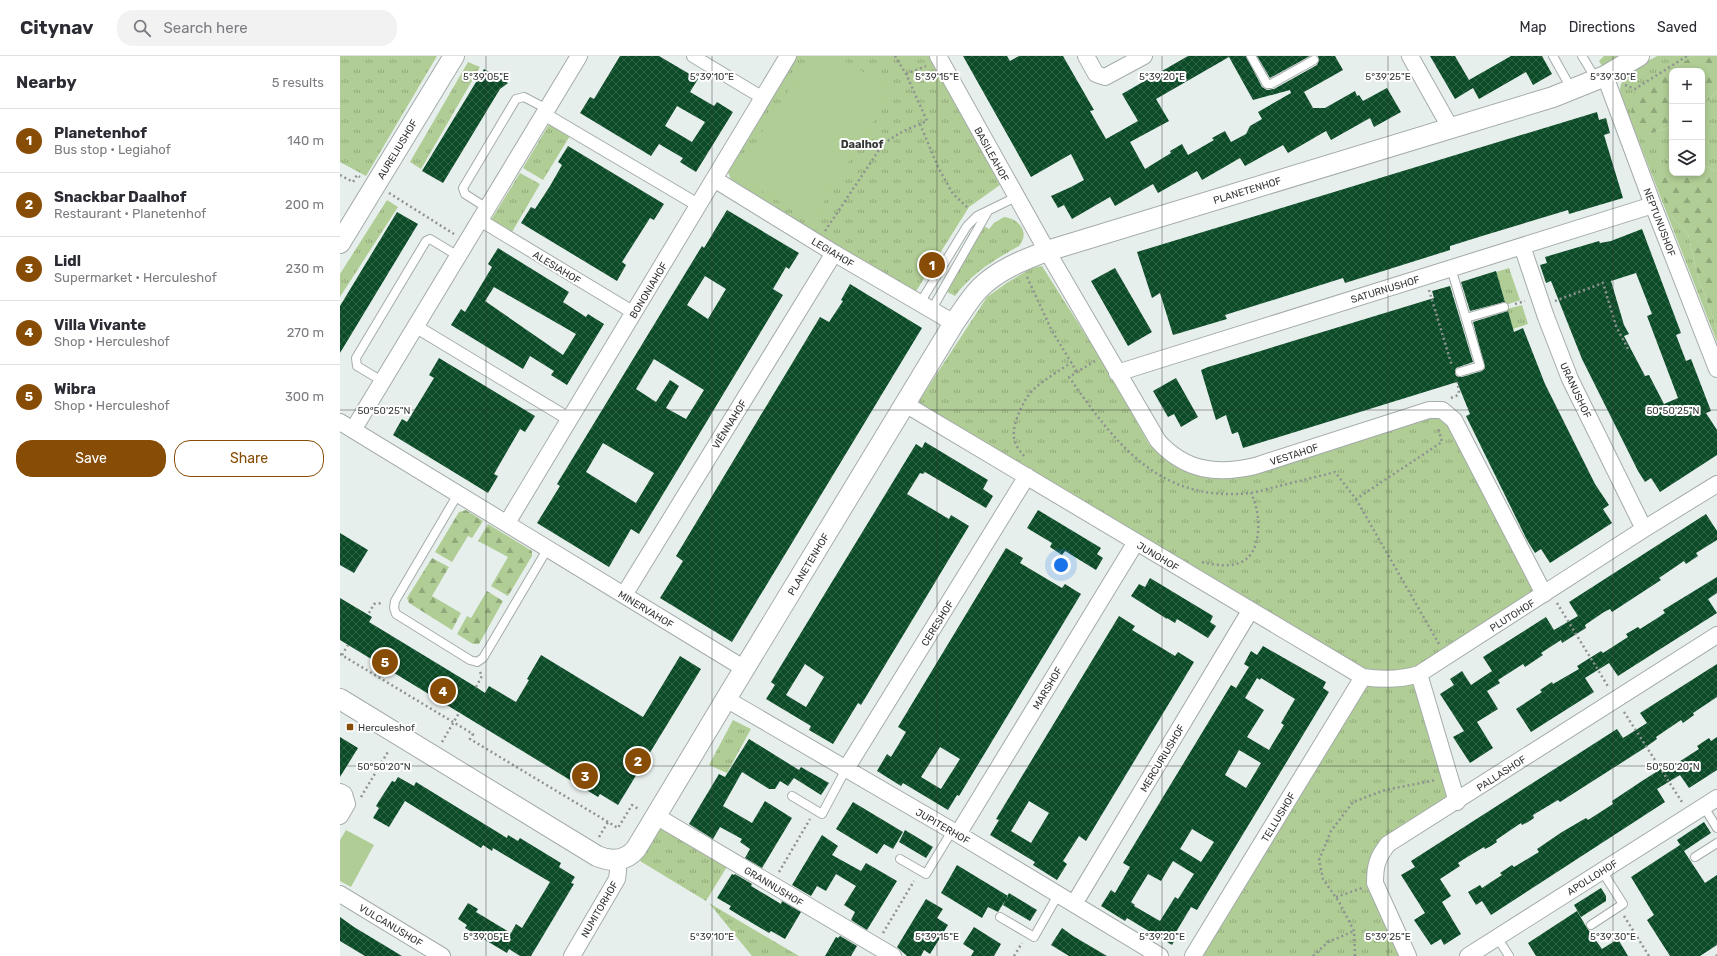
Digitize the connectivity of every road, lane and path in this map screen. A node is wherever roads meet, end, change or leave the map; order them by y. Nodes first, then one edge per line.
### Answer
1 (454, 56) edge
2 (579, 56) edge
3 (693, 56) edge
4 (788, 56) edge
5 (895, 56) edge
6 (1086, 56) edge
7 (1144, 56) edge
8 (1251, 56) edge
9 (1410, 56) edge
10 (1553, 56) edge
11 (1582, 56) edge
12 (1639, 56) edge
13 (1687, 56) edge
14 (939, 58) edge
15 (1314, 60) dead end
16 (906, 74) junction
17 (1600, 77) junction
18 (1572, 90) junction
19 (763, 98) junction
20 (545, 112) junction
21 (920, 124) junction
22 (1451, 128) junction
23 (340, 175) edge
24 (714, 179) junction
25 (375, 185) junction
26 (1016, 197) junction
27 (698, 205) junction
28 (1653, 205) junction
29 (989, 210) junction
30 (483, 214) junction
31 (977, 216) junction
32 (466, 242) junction
33 (340, 243) edge
34 (818, 243) junction
35 (1522, 246) junction
36 (1047, 251) junction
37 (834, 253) junction
38 (458, 256) junction
39 (1019, 262) junction
40 (1451, 268) junction
41 (1424, 276) junction
42 (1540, 301) junction
43 (926, 306) junction
44 (1504, 307) joint
45 (634, 313) junction
46 (1466, 318) junction
47 (954, 323) junction
48 (415, 326) junction
49 (1629, 351) dead end
50 (1072, 362) junction
51 (1717, 369) edge
52 (1077, 372) dead end
53 (1456, 372) junction
54 (1117, 373) junction
55 (382, 381) junction
56 (905, 404) junction
57 (1442, 410) junction
58 (569, 419) junction
59 (346, 426) edge
60 (1027, 476) junction
61 (1717, 484) edge
62 (1251, 493) dead end
63 (458, 494) junction
64 (1356, 498) dead end
65 (506, 523) junction
66 (1644, 529) junction
67 (1136, 542) junction
68 (548, 548) junction
69 (1196, 560) dead end
70 (1544, 594) junction
71 (624, 595) junction
72 (395, 600) junction
73 (1250, 611) junction
74 (369, 613) dead end
75 (1717, 635) edge
76 (348, 645) dead end
77 (341, 654) edge
78 (1446, 656) junction
79 (745, 669) junction
80 (1419, 674) junction
81 (1363, 677) junction
82 (340, 699) edge
83 (726, 699) junction
84 (459, 713) dead end
85 (454, 722) junction
86 (398, 734) junction
87 (444, 739) dead end
88 (846, 769) junction
89 (1450, 778) junction
90 (792, 796) dead end
91 (343, 801) edge
92 (1457, 802) junction
93 (1711, 802) edge
94 (815, 810) junction
95 (655, 817) junction
96 (1717, 828) edge
97 (955, 832) junction
98 (1717, 843) edge
99 (1695, 857) dead end
100 (900, 858) dead end
101 (617, 861) junction
102 (920, 870) junction
103 (1602, 871) junction
104 (1375, 883) junction
105 (772, 884) junction
106 (340, 894) edge
107 (1058, 895) junction
108 (1336, 897) junction
109 (1074, 904) junction
110 (1618, 907) junction
111 (1000, 917) dead end
112 (1591, 925) dead end
113 (1354, 931) junction
114 (1028, 933) junction
115 (1497, 937) junction
116 (876, 946) junction
117 (419, 950) edge
118 (442, 956) edge
119 (572, 956) edge
120 (893, 956) edge
121 (1014, 956) edge
122 (1160, 956) edge
123 (1193, 956) edge
124 (1313, 956) edge
125 (1355, 956) edge
126 (1408, 956) edge
127 (1468, 956) edge
128 (1509, 956) edge
129 (1648, 956) edge

1 - 25 street, AURELIUSHOF
2 - 20 street
3 - 19 street
4 - 19 street, BONONIAHOF
5 - 16 path
6 - 7 street
8 - 15 lane
9 - 22 street
10 - 18 lane
11 - 17 lane
12 - 17 street, PLANETENHOF
13 - 17 path
14 - 16 path
14 - 26 street, BASILEAHOF
16 - 21 path
17 - 18 street, PLANETENHOF
17 - 28 street, NEPTUNUSHOF
18 - 22 street, PLANETENHOF
19 - 24 street, BONONIAHOF
20 - 27 street
20 - 30 street
20 - 30 lane
21 - 31 path
21 - 34 path
22 - 36 street, PLANETENHOF
23 - 25 path
24 - 27 street, BONONIAHOF
24 - 34 street, LEGIAHOF
25 - 32 path
25 - 33 street, AURELIUSHOF
26 - 29 lane
26 - 36 street, BASILEAHOF
27 - 45 street, BONONIAHOF
28 - 35 street, SATURNUSHOF
28 - 51 street, NEPTUNUSHOF
29 - 31 lane
29 - 43 lane
30 - 32 street
30 - 45 street, ALESIAHOF
31 - 43 lane
32 - 38 street
34 - 37 street, LEGIAHOF
35 - 40 street, SATURNUSHOF
35 - 42 street, URANUSHOF
36 - 39 street, PLANETENHOF
36 - 54 street, VESTAHOF
37 - 43 street, LEGIAHOF
37 - 71 street, VIËNNAHOF
38 - 48 street
38 - 55 lane
39 - 47 street, PLANETENHOF
39 - 50 path
40 - 41 street, SATURNUSHOF
40 - 46 lane
41 - 53 path
41 - 54 street, SATURNUSHOF
42 - 44 path
42 - 49 path
42 - 66 street, URANUSHOF
43 - 47 street, LEGIAHOF
44 - 46 lane
45 - 58 street, BONONIAHOF
46 - 53 lane
47 - 56 street, PLANETENHOF
48 - 55 street
48 - 58 street
50 - 52 path
50 - 60 path
53 - 57 path
54 - 57 street, VESTAHOF
55 - 59 street
56 - 60 street, JUNOHOF
56 - 79 street, PLANETENHOF
57 - 70 street
58 - 65 street, BONONIAHOF
59 - 63 street, MINERVAHOF
60 - 67 street, JUNOHOF
60 - 88 street, CERESHOF
61 - 66 street, PLUTOHOF
62 - 69 path
63 - 65 street, MINERVAHOF
63 - 72 lane
64 - 78 path
65 - 68 street, MINERVAHOF
66 - 70 street, PLUTOHOF
67 - 73 street, JUNOHOF
67 - 97 street, MARSHOF
68 - 71 street, MINERVAHOF
68 - 72 lane
70 - 78 street, PLUTOHOF
71 - 79 street, MINERVAHOF
72 - 74 path
73 - 81 street, JUNOHOF
73 - 109 street, MERCURIUSHOF
75 - 92 street, PALLASHOF
76 - 77 path
77 - 85 path
78 - 80 street, PLUTOHOF
79 - 83 street, PLANETENHOF
80 - 81 street, JUNOHOF
80 - 89 street
81 - 123 street, TELLUSHOF
82 - 86 street
83 - 88 street, JUPITERHOF
83 - 95 street, PLANETENHOF
84 - 85 path
85 - 87 path
85 - 95 path
86 - 91 path
86 - 101 street
88 - 94 lane
88 - 97 street, JUPITERHOF
89 - 92 street
89 - 108 path
90 - 94 lane
92 - 104 street, PALLASHOF
93 - 96 lane
93 - 103 street, APOLLOHOF
94 - 105 path
95 - 101 street, PLANETENHOF
95 - 105 street, GRANNUSHOF
97 - 102 lane
97 - 107 street, JUPITERHOF
98 - 99 lane
100 - 102 lane
101 - 119 street, NUMITORHOF
102 - 116 path
103 - 110 lane
103 - 115 street, APOLLOHOF
104 - 108 path
104 - 126 street, PALLASHOF
105 - 116 street, GRANNUSHOF
106 - 117 street, VULCANUSHOF
107 - 109 street, JUPITERHOF
107 - 114 lane
108 - 113 path
109 - 122 street, JUPITERHOF
110 - 112 lane
110 - 129 path
111 - 114 lane
113 - 124 path
113 - 125 path
114 - 121 path
115 - 127 street, APOLLOHOF
115 - 128 lane
116 - 120 street, GRANNUSHOF
117 - 118 street, VULCANUSHOF

